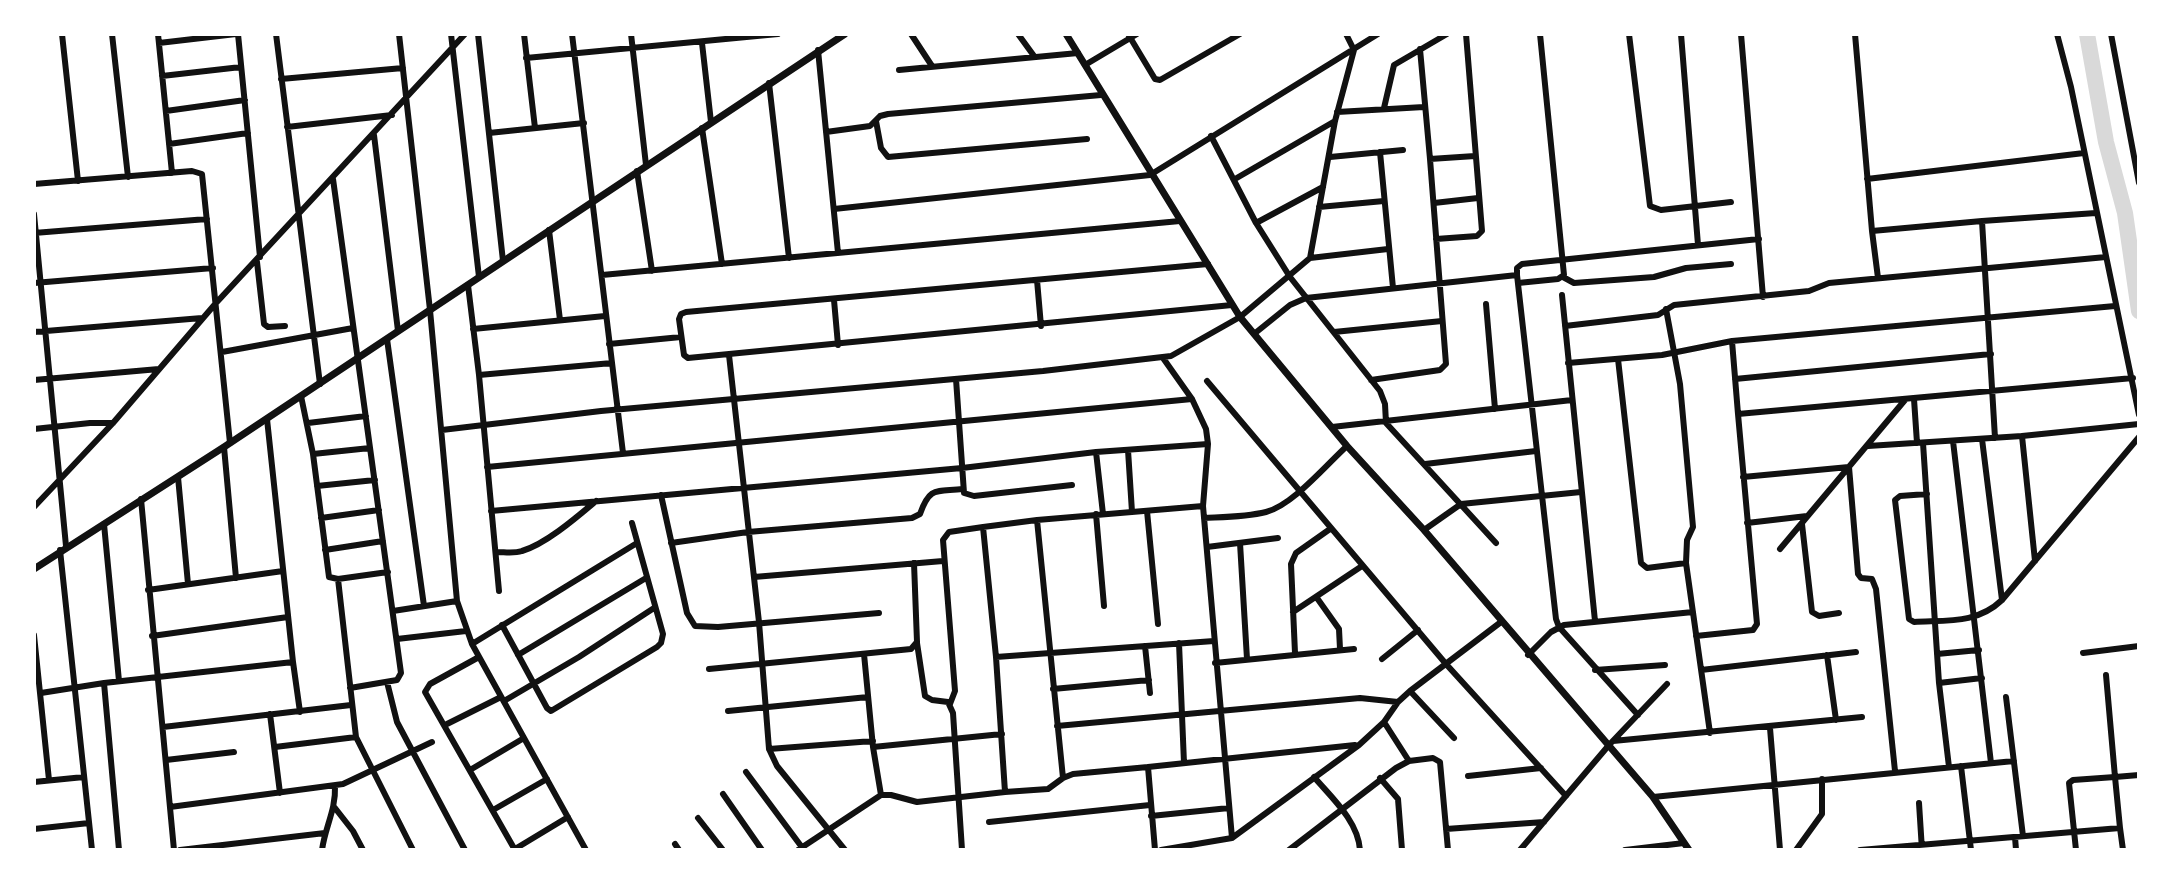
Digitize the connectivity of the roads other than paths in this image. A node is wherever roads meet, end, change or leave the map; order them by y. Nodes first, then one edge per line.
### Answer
1 (62, 34) edge
2 (112, 34) edge
3 (158, 34) edge
4 (237, 34) edge
5 (276, 34) edge
6 (399, 34) edge
7 (451, 34) edge
8 (465, 34) edge
9 (478, 34) edge
10 (524, 34) edge
11 (572, 34) edge
12 (631, 34) edge
13 (778, 34) edge
14 (845, 34) edge
15 (911, 34) edge
16 (1018, 34) edge
17 (1066, 34) edge
18 (1240, 34) edge
19 (1346, 34) edge
20 (1378, 34) edge
21 (1447, 34) edge
22 (1466, 34) edge
23 (1540, 34) edge
24 (1629, 34) edge
25 (1681, 34) edge
26 (1741, 34) edge
27 (1855, 34) edge
28 (2057, 34) edge
29 (2111, 34) edge
30 (1131, 35) edge
31 (159, 43) junction
32 (702, 43) junction
33 (453, 48) junction
34 (633, 48) junction
35 (1420, 49) junction
36 (818, 50) junction
37 (1354, 50) junction
38 (575, 53) junction
39 (1078, 53) junction
40 (1034, 56) junction
41 (526, 58) junction
42 (1085, 65) junction
43 (932, 66) junction
44 (241, 67) junction
45 (403, 68) junction
46 (899, 70) dead end
47 (162, 76) junction
48 (281, 79) junction
49 (769, 83) junction
50 (1101, 95) junction
51 (406, 99) junction
52 (245, 100) junction
53 (1424, 107) junction
54 (1384, 108) junction
55 (166, 111) junction
56 (1337, 112) junction
57 (392, 115) junction
58 (876, 121) junction
59 (1335, 121) junction
60 (711, 122) junction
61 (584, 123) junction
62 (287, 127) junction
63 (535, 128) junction
64 (702, 128) junction
65 (826, 132) junction
66 (248, 133) junction
67 (489, 133) junction
68 (374, 135) junction
69 (1211, 136) junction
70 (1087, 139) dead end
71 (169, 144) junction
72 (1403, 150) dead end
73 (1380, 152) junction
74 (2084, 153) junction
75 (1475, 156) junction
76 (1330, 157) junction
77 (1430, 159) junction
78 (646, 165) junction
79 (637, 171) junction
80 (172, 173) junction
81 (1150, 175) junction
82 (128, 177) junction
83 (333, 179) junction
84 (1235, 179) junction
85 (1867, 179) junction
86 (78, 181) junction
87 (2139, 183) edge
88 (34, 184) edge
89 (1323, 187) junction
90 (1478, 198) junction
91 (593, 200) junction
92 (1384, 201) junction
93 (1731, 202) dead end
94 (1434, 203) junction
95 (1695, 206) junction
96 (1319, 207) junction
97 (834, 209) junction
98 (2096, 213) junction
99 (34, 214) edge
100 (298, 217) junction
101 (207, 219) junction
102 (1180, 221) junction
103 (1982, 221) junction
104 (1256, 223) junction
105 (549, 230) junction
106 (1872, 231) junction
107 (35, 233) edge
108 (1436, 239) junction
109 (1759, 239) junction
110 (1698, 245) junction
111 (1388, 249) junction
112 (838, 253) junction
113 (2106, 257) junction
114 (789, 258) junction
115 (1310, 258) junction
116 (1562, 259) junction
117 (259, 260) junction
118 (503, 261) junction
119 (722, 264) junction
120 (1208, 264) junction
121 (1731, 264) dead end
122 (1986, 267) junction
123 (213, 268) junction
124 (652, 271) junction
125 (602, 275) junction
126 (479, 277) junction
127 (1290, 277) junction
128 (1563, 277) junction
129 (1878, 278) junction
130 (1517, 279) junction
131 (1037, 280) junction
132 (37, 282) edge
133 (1440, 282) junction
134 (468, 285) junction
135 (1393, 288) junction
136 (1562, 295) dead end
137 (1763, 297) junction
138 (1306, 298) junction
139 (834, 300) junction
140 (216, 303) junction
141 (1486, 304) dead end
142 (1232, 305) junction
143 (2115, 306) junction
144 (1666, 309) junction
145 (430, 310) junction
146 (605, 316) junction
147 (1989, 316) junction
148 (1240, 317) junction
149 (203, 318) junction
150 (560, 320) junction
151 (1442, 321) junction
152 (285, 326) dead end
153 (1041, 326) junction
154 (1565, 326) junction
155 (353, 328) junction
156 (473, 329) junction
157 (45, 330) junction
158 (398, 331) junction
159 (34, 332) edge
160 (1334, 332) junction
161 (1254, 334) junction
162 (314, 337) junction
163 (681, 337) junction
164 (387, 339) junction
165 (1732, 341) junction
166 (609, 344) junction
167 (838, 345) junction
168 (222, 352) junction
169 (1673, 353) junction
170 (1991, 354) junction
171 (729, 355) junction
172 (358, 358) junction
173 (1163, 358) junction
174 (2138, 358) edge
175 (1618, 359) junction
176 (2128, 360) junction
177 (612, 363) junction
178 (1568, 363) junction
179 (159, 369) junction
180 (479, 375) junction
181 (2133, 378) junction
182 (51, 379) junction
183 (956, 379) junction
184 (1735, 379) junction
185 (34, 380) edge
186 (1371, 380) junction
187 (1207, 381) dead end
188 (320, 384) junction
189 (1993, 393) junction
190 (301, 396) junction
191 (735, 398) junction
192 (1192, 399) junction
193 (1914, 399) junction
194 (1572, 400) junction
195 (1905, 400) junction
196 (1531, 404) junction
197 (619, 409) junction
198 (1495, 409) junction
199 (1738, 414) junction
200 (2139, 415) edge
201 (366, 416) junction
202 (267, 419) junction
203 (959, 422) junction
204 (113, 423) junction
205 (308, 423) junction
206 (1386, 423) junction
207 (2139, 424) edge
208 (483, 425) junction
209 (56, 427) junction
210 (1332, 427) junction
211 (34, 429) edge
212 (442, 430) junction
213 (2022, 436) junction
214 (2139, 437) edge
215 (1995, 438) junction
216 (1982, 439) junction
217 (1953, 441) junction
218 (1920, 443) junction
219 (1208, 444) junction
220 (227, 445) junction
221 (739, 445) junction
222 (1347, 446) junction
223 (1868, 446) junction
224 (370, 448) junction
225 (1128, 450) junction
226 (1536, 451) junction
227 (1096, 452) junction
228 (623, 453) junction
229 (313, 454) junction
230 (1424, 464) junction
231 (487, 467) junction
232 (1849, 467) junction
233 (962, 468) junction
234 (178, 477) junction
235 (1743, 477) junction
236 (375, 480) junction
237 (58, 482) junction
238 (1072, 485) dead end
239 (317, 486) junction
240 (745, 487) junction
241 (963, 489) junction
242 (1301, 490) junction
243 (1581, 492) junction
244 (1927, 494) junction
245 (661, 495) junction
246 (1542, 498) junction
247 (141, 499) junction
248 (596, 501) junction
249 (1461, 504) junction
250 (1203, 506) junction
251 (34, 507) edge
252 (379, 510) junction
253 (491, 511) junction
254 (1147, 511) junction
255 (1132, 512) junction
256 (1099, 514) junction
257 (1808, 516) junction
258 (321, 518) junction
259 (1204, 518) junction
260 (1037, 520) junction
261 (632, 523) dead end
262 (1747, 523) junction
263 (104, 524) junction
264 (1802, 524) junction
265 (983, 527) junction
266 (1330, 529) junction
267 (1424, 530) junction
268 (748, 532) junction
269 (1278, 538) dead end
270 (383, 541) junction
271 (637, 543) junction
272 (671, 543) junction
273 (1240, 543) junction
274 (1496, 543) dead end
275 (1207, 547) junction
276 (63, 548) junction
277 (1780, 549) dead end
278 (325, 550) junction
279 (496, 552) junction
280 (943, 561) junction
281 (2035, 561) junction
282 (914, 563) junction
283 (1686, 563) junction
284 (1362, 566) junction
285 (34, 569) edge
286 (283, 571) junction
287 (388, 572) junction
288 (754, 577) junction
289 (236, 578) junction
290 (646, 578) junction
291 (338, 579) junction
292 (188, 584) junction
293 (148, 590) junction
294 (499, 591) dead end
295 (1317, 598) junction
296 (2002, 600) junction
297 (457, 601) junction
298 (424, 606) junction
299 (1104, 606) dead end
300 (654, 608) junction
301 (393, 611) junction
302 (1293, 612) junction
303 (1693, 612) junction
304 (879, 613) dead end
305 (1839, 613) dead end
306 (288, 617) junction
307 (1975, 617) junction
308 (1935, 620) junction
309 (1595, 621) junction
310 (759, 622) junction
311 (1501, 622) junction
312 (1158, 624) dead end
313 (502, 625) junction
314 (1559, 627) junction
315 (1418, 630) junction
316 (466, 631) junction
317 (34, 635) edge
318 (152, 636) junction
319 (1696, 636) junction
320 (397, 639) junction
321 (1214, 641) junction
322 (917, 642) junction
323 (1179, 643) junction
324 (472, 644) junction
325 (1145, 646) junction
326 (2139, 646) edge
327 (1340, 649) junction
328 (1354, 649) dead end
329 (1979, 650) junction
330 (1856, 652) dead end
331 (1295, 653) junction
332 (2083, 653) dead end
333 (864, 654) junction
334 (1050, 654) junction
335 (1937, 654) junction
336 (518, 655) junction
337 (1528, 655) junction
338 (1827, 655) junction
339 (479, 657) junction
340 (996, 657) junction
341 (1247, 659) junction
342 (1382, 659) dead end
343 (293, 662) junction
344 (761, 663) junction
345 (1215, 663) junction
346 (1446, 664) junction
347 (1665, 665) dead end
348 (709, 669) dead end
349 (1595, 670) junction
350 (1701, 670) junction
351 (2106, 675) dead end
352 (157, 678) junction
353 (1982, 678) junction
354 (1149, 680) junction
355 (119, 681) junction
356 (387, 682) junction
357 (104, 683) junction
358 (1939, 683) junction
359 (533, 684) junction
360 (1667, 684) dead end
361 (76, 688) junction
362 (350, 688) junction
363 (1053, 689) junction
364 (1410, 691) junction
365 (41, 693) junction
366 (1150, 693) dead end
367 (868, 697) junction
368 (2006, 697) dead end
369 (502, 699) junction
370 (1398, 702) junction
371 (950, 704) junction
372 (351, 705) junction
373 (764, 708) junction
374 (1219, 710) junction
375 (728, 711) dead end
376 (300, 712) junction
377 (270, 714) junction
378 (1181, 714) junction
379 (1638, 715) junction
380 (1862, 717) dead end
381 (1836, 720) junction
382 (1384, 722) junction
383 (445, 725) junction
384 (1057, 726) junction
385 (163, 727) junction
386 (1770, 728) junction
387 (1710, 733) junction
388 (1002, 734) junction
389 (356, 737) junction
390 (524, 738) junction
391 (1454, 738) dead end
392 (956, 740) junction
393 (432, 742) dead end
394 (1611, 743) junction
395 (873, 744) junction
396 (1359, 745) junction
397 (275, 747) junction
398 (769, 749) junction
399 (412, 751) junction
400 (234, 752) dead end
401 (1224, 759) junction
402 (166, 760) junction
403 (1409, 761) junction
404 (2014, 761) junction
405 (1184, 763) junction
406 (1991, 763) junction
407 (1961, 766) junction
408 (1148, 767) junction
409 (1949, 767) junction
410 (1541, 768) junction
411 (470, 770) junction
412 (373, 771) junction
413 (1895, 771) junction
414 (746, 772) dead end
415 (2139, 775) edge
416 (1468, 776) dead end
417 (84, 777) junction
418 (1314, 777) junction
419 (2115, 777) junction
420 (1063, 778) junction
421 (1380, 778) junction
422 (547, 779) junction
423 (1822, 779) junction
424 (49, 780) junction
425 (34, 782) edge
426 (1775, 784) junction
427 (335, 786) junction
428 (1005, 792) junction
429 (280, 793) junction
430 (723, 794) dead end
431 (881, 795) junction
432 (1566, 796) junction
433 (1653, 797) junction
434 (959, 798) junction
435 (1919, 803) dead end
436 (1150, 805) junction
437 (170, 807) junction
438 (335, 808) junction
439 (1229, 808) junction
440 (1341, 809) junction
441 (493, 810) junction
442 (1151, 816) junction
443 (568, 817) junction
444 (698, 818) dead end
445 (989, 822) dead end
446 (1544, 822) junction
447 (89, 823) junction
448 (829, 828) junction
449 (2120, 828) junction
450 (34, 829) edge
451 (1446, 829) junction
452 (2074, 832) junction
453 (325, 833) junction
454 (2019, 837) junction
455 (1232, 838) junction
456 (1970, 841) junction
457 (1204, 847) edge
458 (1686, 847) edge
459 (1922, 848) edge
460 (515, 849) edge
461 (801, 849) edge
462 (92, 850) edge
463 (119, 850) edge
464 (177, 850) edge
465 (322, 850) edge
466 (363, 850) edge
467 (413, 850) edge
468 (465, 850) edge
469 (586, 850) edge
470 (723, 850) edge
471 (762, 850) edge
472 (845, 850) edge
473 (962, 850) edge
474 (1155, 850) edge
475 (1161, 850) edge
476 (1289, 850) edge
477 (1360, 850) edge
478 (1402, 850) edge
479 (1448, 850) edge
480 (1520, 850) edge
481 (1625, 850) edge
482 (1780, 850) edge
483 (1796, 850) edge
484 (1860, 850) edge
485 (1971, 850) edge
486 (2016, 850) edge
487 (2076, 850) edge
488 (2123, 850) edge

1 - 86 street
2 - 82 street
3 - 31 street
4 - 31 street
4 - 44 street
5 - 48 street
6 - 45 street
7 - 33 street
8 - 33 street
9 - 67 street
10 - 41 street
11 - 38 street
12 - 34 street
13 - 32 street
14 - 36 street
15 - 43 street
16 - 40 street
17 - 39 street
18 - 30 street
19 - 37 street
20 - 37 street
21 - 35 street
22 - 75 street
23 - 116 street
24 - 95 street
25 - 95 street
26 - 109 street
27 - 85 street
28 - 74 street
29 - 87 street
30 - 42 street
31 - 47 street
32 - 34 street
32 - 60 street
33 - 51 street
33 - 126 street
34 - 38 street
34 - 78 street
35 - 53 street
35 - 54 street
36 - 49 street
36 - 65 street
37 - 56 street
37 - 69 street
38 - 41 street
38 - 61 street
39 - 40 street
39 - 42 street
40 - 43 street
41 - 63 street
42 - 50 street
43 - 46 street
44 - 47 street
44 - 52 street
45 - 48 street
45 - 51 street
47 - 55 street
48 - 62 street
49 - 60 street
49 - 114 street
50 - 58 street
50 - 81 street
51 - 57 street
51 - 145 street
52 - 55 street
52 - 66 street
53 - 54 street
53 - 77 street
54 - 56 street
55 - 71 street
56 - 59 street
57 - 62 street
57 - 68 street
58 - 65 street
58 - 70 street
59 - 76 street
59 - 84 street
60 - 64 street
61 - 63 street
61 - 91 street
62 - 100 street
63 - 67 street
64 - 78 street
64 - 119 street
65 - 97 street
66 - 71 street
66 - 117 street
67 - 118 street
68 - 83 street
68 - 158 street
69 - 81 street
69 - 84 street
71 - 80 street
72 - 73 street
73 - 76 street
73 - 92 street
74 - 85 street
74 - 98 street
75 - 77 street
75 - 90 street
76 - 89 street
77 - 94 street
78 - 79 street
79 - 91 street
79 - 124 street
80 - 82 street
80 - 101 street
81 - 97 street
81 - 102 street
82 - 86 street
83 - 100 street
83 - 155 street
84 - 104 street
85 - 106 street
86 - 88 street
89 - 96 street
89 - 104 street
90 - 94 street
90 - 108 street
91 - 105 street
91 - 125 street
92 - 96 street
92 - 111 street
93 - 95 street
94 - 108 street
95 - 110 street
96 - 115 street
97 - 112 street
98 - 103 street
98 - 113 street
99 - 107 street
100 - 117 street
100 - 162 street
101 - 107 street
101 - 123 street
102 - 112 street
102 - 120 street
103 - 106 street
103 - 122 street
104 - 127 street
105 - 118 street
105 - 150 street
106 - 129 street
107 - 132 street
108 - 133 street
109 - 110 street
109 - 137 street
110 - 116 street
111 - 115 street
111 - 135 street
112 - 114 street
113 - 122 street
113 - 143 street
114 - 119 street
115 - 127 street
116 - 128 street
116 - 130 street
117 - 140 street
117 - 152 street
118 - 126 street
119 - 124 street
120 - 131 street
120 - 142 street
121 - 128 street
122 - 129 street
122 - 147 street
123 - 132 street
123 - 140 street
124 - 125 street
125 - 146 street
126 - 134 street
127 - 138 street
127 - 148 street
128 - 130 street
129 - 137 street
130 - 133 street
130 - 196 street
131 - 139 street
131 - 153 street
132 - 157 street
133 - 135 street
133 - 151 street
134 - 145 street
134 - 156 street
135 - 138 street
136 - 154 street
137 - 144 street
138 - 160 street
138 - 161 street
139 - 163 street
139 - 167 street
140 - 149 street
140 - 168 street
141 - 198 street
142 - 148 street
142 - 153 street
143 - 147 street
143 - 176 street
144 - 154 street
144 - 169 street
145 - 158 street
145 - 212 street
146 - 150 street
146 - 166 street
147 - 165 street
147 - 170 street
148 - 161 street
148 - 173 street
149 - 157 street
149 - 179 street
150 - 156 street
151 - 160 street
151 - 186 street
153 - 167 street
154 - 178 street
155 - 162 street
155 - 172 street
156 - 180 street
157 - 159 street
157 - 182 street
158 - 164 street
160 - 186 street
161 - 210 street
162 - 168 street
162 - 188 street
163 - 166 street
163 - 171 street
164 - 172 street
164 - 298 street
165 - 169 street
165 - 184 street
166 - 177 street
167 - 171 street
168 - 220 street
169 - 175 street
169 - 283 street
170 - 184 street
170 - 189 street
171 - 191 street
172 - 188 street
172 - 201 street
173 - 183 street
173 - 192 street
174 - 176 street
175 - 178 street
175 - 283 street
176 - 181 street
177 - 180 street
177 - 197 street
178 - 194 street
179 - 182 street
179 - 204 street
180 - 208 street
181 - 189 street
181 - 200 street
182 - 185 street
182 - 209 street
183 - 191 street
183 - 203 street
184 - 199 street
186 - 206 street
187 - 242 street
188 - 190 street
189 - 193 street
189 - 215 street
190 - 202 street
190 - 205 street
191 - 197 street
191 - 221 street
192 - 203 street
192 - 219 street
193 - 195 street
193 - 218 street
194 - 196 street
194 - 243 street
195 - 199 street
195 - 223 street
196 - 198 street
196 - 226 street
197 - 208 street
197 - 228 street
198 - 206 street
199 - 235 street
201 - 205 street
201 - 224 street
202 - 220 street
202 - 286 street
203 - 221 street
203 - 233 street
204 - 209 street
204 - 237 street
205 - 229 street
206 - 210 street
206 - 230 street
207 - 213 street
208 - 212 street
208 - 231 street
209 - 211 street
209 - 237 street
210 - 222 street
212 - 297 street
213 - 215 street
213 - 281 street
214 - 281 street
215 - 216 street
216 - 217 street
216 - 296 street
217 - 218 street
217 - 307 street
218 - 223 street
218 - 244 street
219 - 225 street
219 - 250 street
220 - 234 street
220 - 289 street
221 - 228 street
221 - 240 street
222 - 242 street
222 - 267 street
223 - 232 street
224 - 229 street
224 - 236 street
225 - 227 street
225 - 255 street
226 - 230 street
226 - 246 street
227 - 233 street
227 - 256 street
228 - 231 street
229 - 239 street
230 - 249 street
231 - 253 street
232 - 235 street
232 - 257 street
232 - 413 street
233 - 240 street
233 - 241 street
234 - 247 street
234 - 292 street
235 - 262 street
236 - 239 street
236 - 252 street
237 - 251 street
237 - 276 street
238 - 241 street
239 - 258 street
240 - 245 street
240 - 268 street
241 - 268 street
242 - 259 street
242 - 266 street
243 - 246 street
243 - 309 street
244 - 308 street
244 - 308 street
245 - 248 street
245 - 272 street
246 - 249 street
246 - 314 street
247 - 263 street
247 - 293 street
248 - 253 street
248 - 279 street
249 - 267 street
249 - 274 street
250 - 254 street
250 - 259 street
252 - 258 street
252 - 270 street
253 - 279 street
254 - 255 street
254 - 312 street
255 - 256 street
256 - 260 street
256 - 299 street
257 - 262 street
257 - 264 street
258 - 278 street
259 - 275 street
260 - 265 street
260 - 334 street
261 - 271 street
262 - 319 street
263 - 276 street
263 - 355 street
264 - 277 street
264 - 305 street
265 - 280 street
265 - 340 street
266 - 284 street
266 - 302 street
267 - 311 street
268 - 272 street
268 - 288 street
269 - 273 street
270 - 278 street
270 - 287 street
271 - 290 street
271 - 313 street
272 - 310 street
273 - 275 street
273 - 341 street
275 - 321 street
276 - 285 street
276 - 361 street
278 - 291 street
279 - 294 street
280 - 282 street
280 - 371 street
281 - 296 street
282 - 288 street
282 - 322 street
283 - 303 street
284 - 295 street
284 - 315 street
286 - 289 street
286 - 306 street
287 - 291 street
287 - 301 street
288 - 310 street
289 - 292 street
290 - 300 street
290 - 336 street
291 - 362 street
292 - 293 street
293 - 318 street
295 - 302 street
295 - 327 street
296 - 307 street
297 - 298 street
297 - 316 street
298 - 301 street
300 - 359 street
300 - 359 street
301 - 320 street
302 - 331 street
303 - 309 street
303 - 319 street
304 - 310 street
306 - 318 street
306 - 343 street
307 - 308 street
307 - 329 street
308 - 335 street
309 - 314 street
310 - 344 street
311 - 337 street
311 - 346 street
313 - 324 street
313 - 336 street
314 - 337 street
314 - 349 street
315 - 342 street
315 - 346 street
316 - 320 street
316 - 324 street
317 - 365 street
318 - 352 street
319 - 350 street
320 - 356 street
321 - 323 street
321 - 345 street
322 - 333 street
322 - 371 street
323 - 325 street
323 - 378 street
324 - 339 street
325 - 334 street
325 - 354 street
326 - 332 street
327 - 328 street
327 - 331 street
329 - 335 street
329 - 353 street
330 - 338 street
331 - 341 street
333 - 344 street
333 - 367 street
334 - 340 street
334 - 363 street
335 - 358 street
336 - 359 street
337 - 394 street
338 - 350 street
338 - 381 street
339 - 369 street
339 - 383 street
340 - 388 street
341 - 345 street
343 - 352 street
343 - 376 street
344 - 348 street
344 - 373 street
345 - 374 street
346 - 364 street
346 - 410 street
347 - 349 street
349 - 379 street
350 - 387 street
351 - 419 street
352 - 355 street
352 - 385 street
353 - 358 street
353 - 406 street
354 - 363 street
354 - 366 street
355 - 357 street
356 - 362 street
356 - 399 street
357 - 361 street
357 - 463 street
358 - 409 street
359 - 369 street
360 - 379 street
361 - 365 street
361 - 417 street
362 - 372 street
363 - 384 street
364 - 370 street
364 - 391 street
365 - 424 street
367 - 373 street
367 - 395 street
368 - 404 street
369 - 383 street
369 - 390 street
370 - 374 street
370 - 382 street
371 - 392 street
372 - 376 street
372 - 389 street
373 - 375 street
373 - 398 street
374 - 378 street
374 - 401 street
376 - 377 street
377 - 385 street
377 - 397 street
378 - 384 street
378 - 405 street
379 - 394 street
380 - 381 street
381 - 386 street
382 - 396 street
382 - 403 street
383 - 411 street
384 - 420 street
385 - 402 street
386 - 387 street
386 - 426 street
387 - 394 street
388 - 392 street
388 - 428 street
389 - 397 street
389 - 412 street
390 - 411 street
390 - 422 street
392 - 395 street
392 - 434 street
393 - 399 street
394 - 432 street
394 - 433 street
395 - 398 street
395 - 431 street
396 - 401 street
396 - 418 street
397 - 429 street
398 - 448 street
399 - 412 street
399 - 468 street
400 - 402 street
401 - 405 street
401 - 439 street
402 - 437 street
403 - 421 street
403 - 451 street
404 - 406 street
404 - 454 street
405 - 408 street
406 - 407 street
407 - 409 street
407 - 456 street
408 - 420 street
408 - 436 street
409 - 413 street
410 - 416 street
410 - 432 street
411 - 441 street
412 - 427 street
412 - 467 street
413 - 423 street
414 - 461 street
415 - 419 street
417 - 424 street
417 - 447 street
418 - 440 street
418 - 455 street
419 - 449 street
419 - 452 street
420 - 428 street
421 - 440 street
421 - 478 street
422 - 441 street
422 - 443 street
423 - 426 street
423 - 483 street
424 - 425 street
426 - 433 street
426 - 482 street
427 - 429 street
427 - 438 street
428 - 434 street
429 - 437 street
430 - 471 street
431 - 434 street
431 - 448 street
432 - 446 street
433 - 458 street
434 - 473 street
435 - 459 street
436 - 442 street
436 - 445 street
437 - 464 street
438 - 453 street
438 - 466 street
439 - 442 street
439 - 455 street
440 - 476 street
440 - 477 street
441 - 460 street
442 - 474 street
443 - 460 street
443 - 469 street
444 - 470 street
446 - 451 street
446 - 480 street
447 - 450 street
447 - 462 street
448 - 461 street
448 - 472 street
449 - 452 street
449 - 488 street
451 - 479 street
452 - 454 street
452 - 487 street
453 - 464 street
453 - 465 street
454 - 456 street
454 - 486 street
455 - 457 street
456 - 459 street
456 - 485 street
457 - 475 street
458 - 481 street
459 - 484 street

